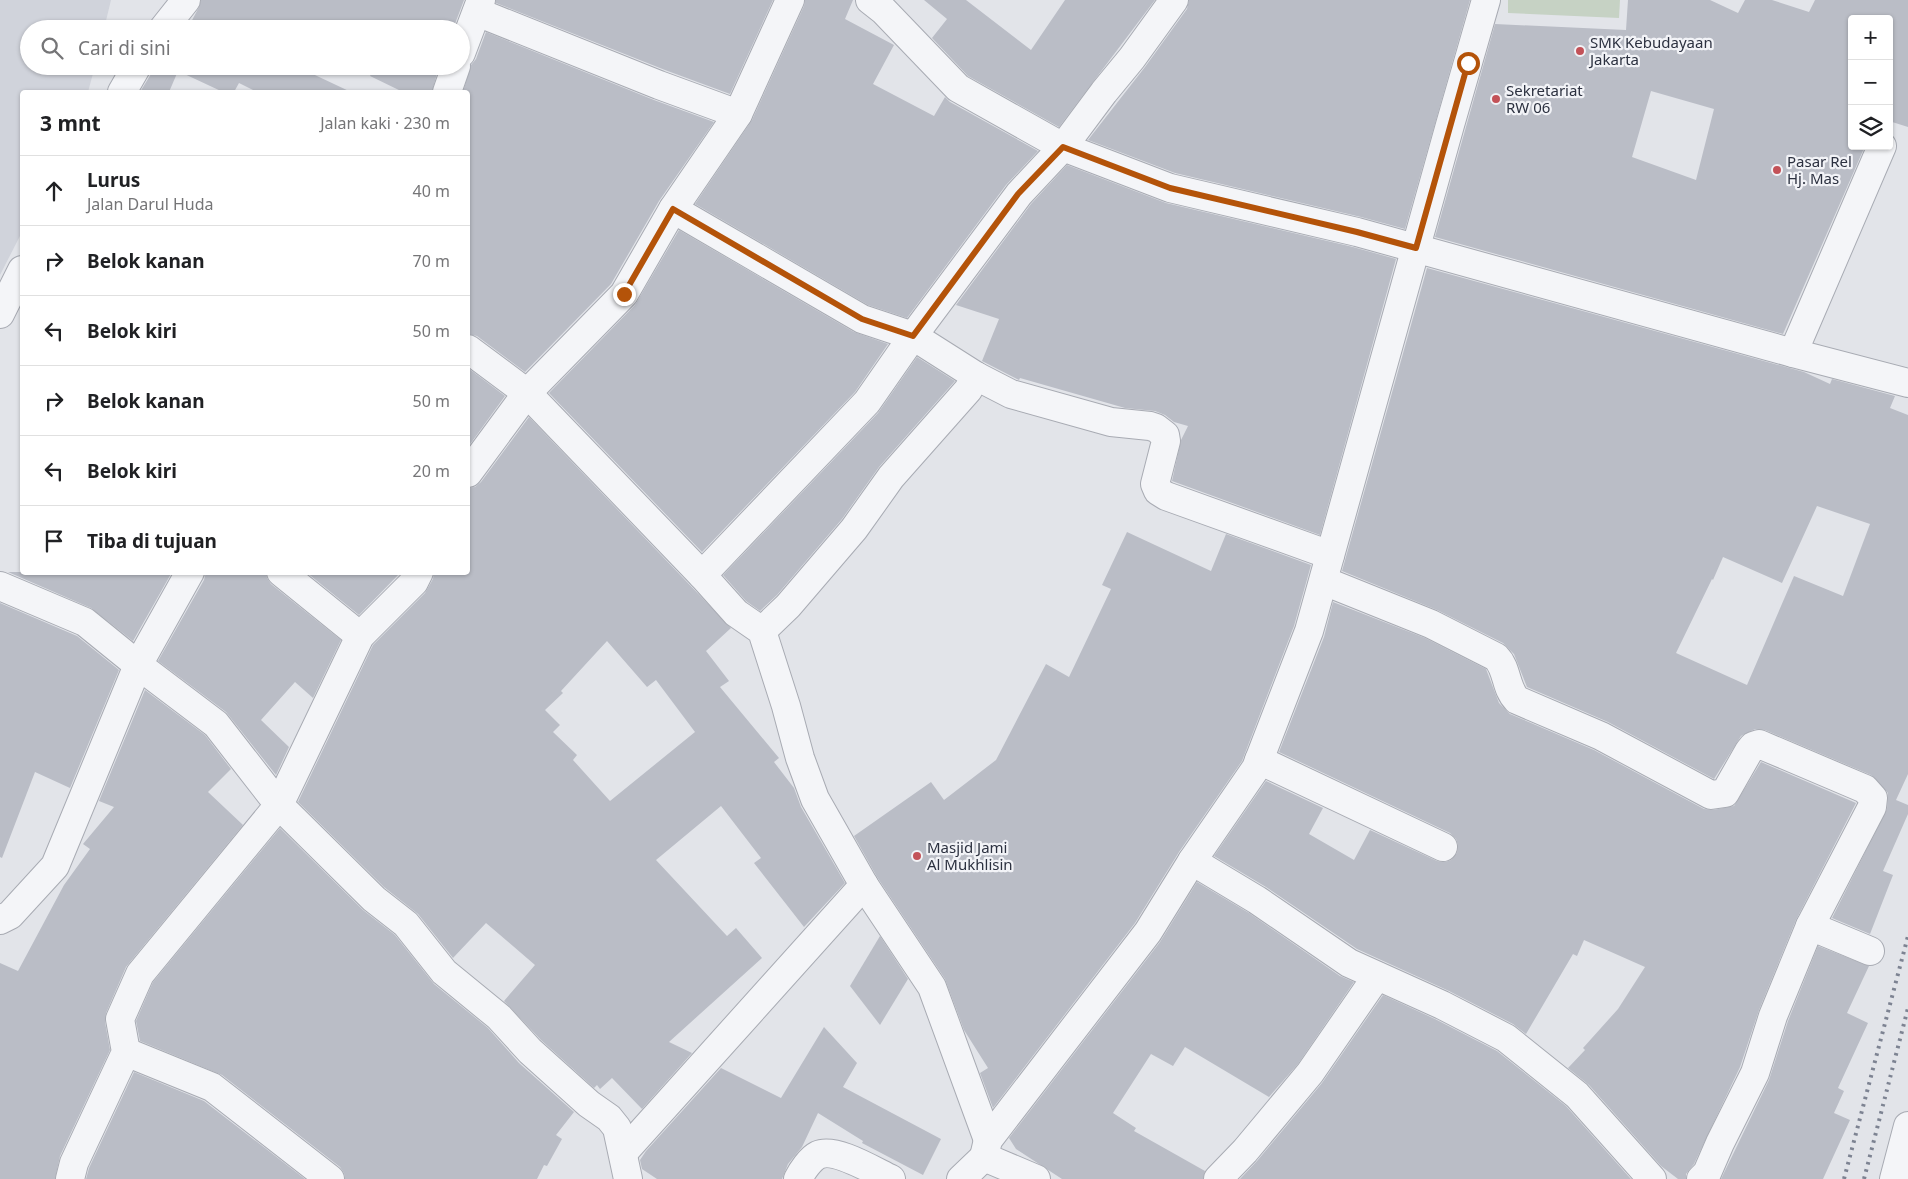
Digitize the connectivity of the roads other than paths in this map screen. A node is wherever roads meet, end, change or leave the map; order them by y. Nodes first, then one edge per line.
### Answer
1 (186, 0) edge
2 (790, 0) edge
3 (1174, 0) edge
4 (1486, 0) edge
5 (882, 4) edge
6 (479, 6) edge
7 (170, 20) edge
8 (470, 30) edge
9 (131, 75) edge
10 (453, 75) edge
11 (123, 90) edge
12 (448, 90) edge
13 (738, 114) junction
14 (1063, 147) junction
15 (1880, 150) edge
16 (673, 209) junction
17 (1416, 248) junction
18 (20, 274) edge
19 (0, 314) edge
20 (913, 336) junction
21 (470, 351) edge
22 (1793, 353) junction
23 (976, 376) junction
24 (1908, 383) edge
25 (527, 394) junction
26 (470, 470) edge
27 (1330, 555) junction
28 (188, 575) edge
29 (285, 575) edge
30 (418, 575) edge
31 (702, 575) junction
32 (1324, 581) junction
33 (0, 586) edge
34 (762, 631) junction
35 (360, 636) junction
36 (138, 665) junction
37 (1259, 760) junction
38 (279, 805) junction
39 (1443, 847) dead end
40 (1192, 861) junction
41 (864, 885) junction
42 (0, 920) edge
43 (1810, 926) junction
44 (1870, 951) dead end
45 (1376, 976) junction
46 (126, 1052) junction
47 (1908, 1126) edge
48 (986, 1148) junction
49 (623, 1153) junction
50 (70, 1179) edge
51 (330, 1179) edge
52 (628, 1179) edge
53 (798, 1179) edge
54 (890, 1179) edge
55 (961, 1179) edge
56 (1036, 1179) edge
57 (1218, 1179) edge
58 (1652, 1179) edge
59 (1701, 1179) edge
60 (1894, 1179) edge

1 - 7 street
2 - 13 street
3 - 14 street
4 - 17 street
5 - 14 street
6 - 8 street
6 - 13 street
9 - 11 street
10 - 12 street
13 - 16 street
14 - 17 street
14 - 20 street
15 - 22 street
16 - 20 street
16 - 25 street
17 - 22 street
17 - 27 street
18 - 19 street
20 - 23 street
20 - 31 street
21 - 25 street
22 - 24 street
23 - 27 street
23 - 34 street
25 - 26 street
25 - 31 street
27 - 32 street
28 - 36 street
29 - 35 street
30 - 35 street
31 - 34 street
32 - 37 street
32 - 43 street
33 - 36 street
34 - 41 street
35 - 38 street
36 - 38 street
36 - 42 street
37 - 39 street
37 - 40 street
38 - 46 street
38 - 49 street
40 - 45 street
40 - 48 street
41 - 48 street
41 - 49 street
43 - 44 street
43 - 59 street
45 - 57 street
45 - 58 street
46 - 50 street
46 - 51 street
47 - 60 street
48 - 55 street
48 - 56 street
49 - 52 street
53 - 54 street

